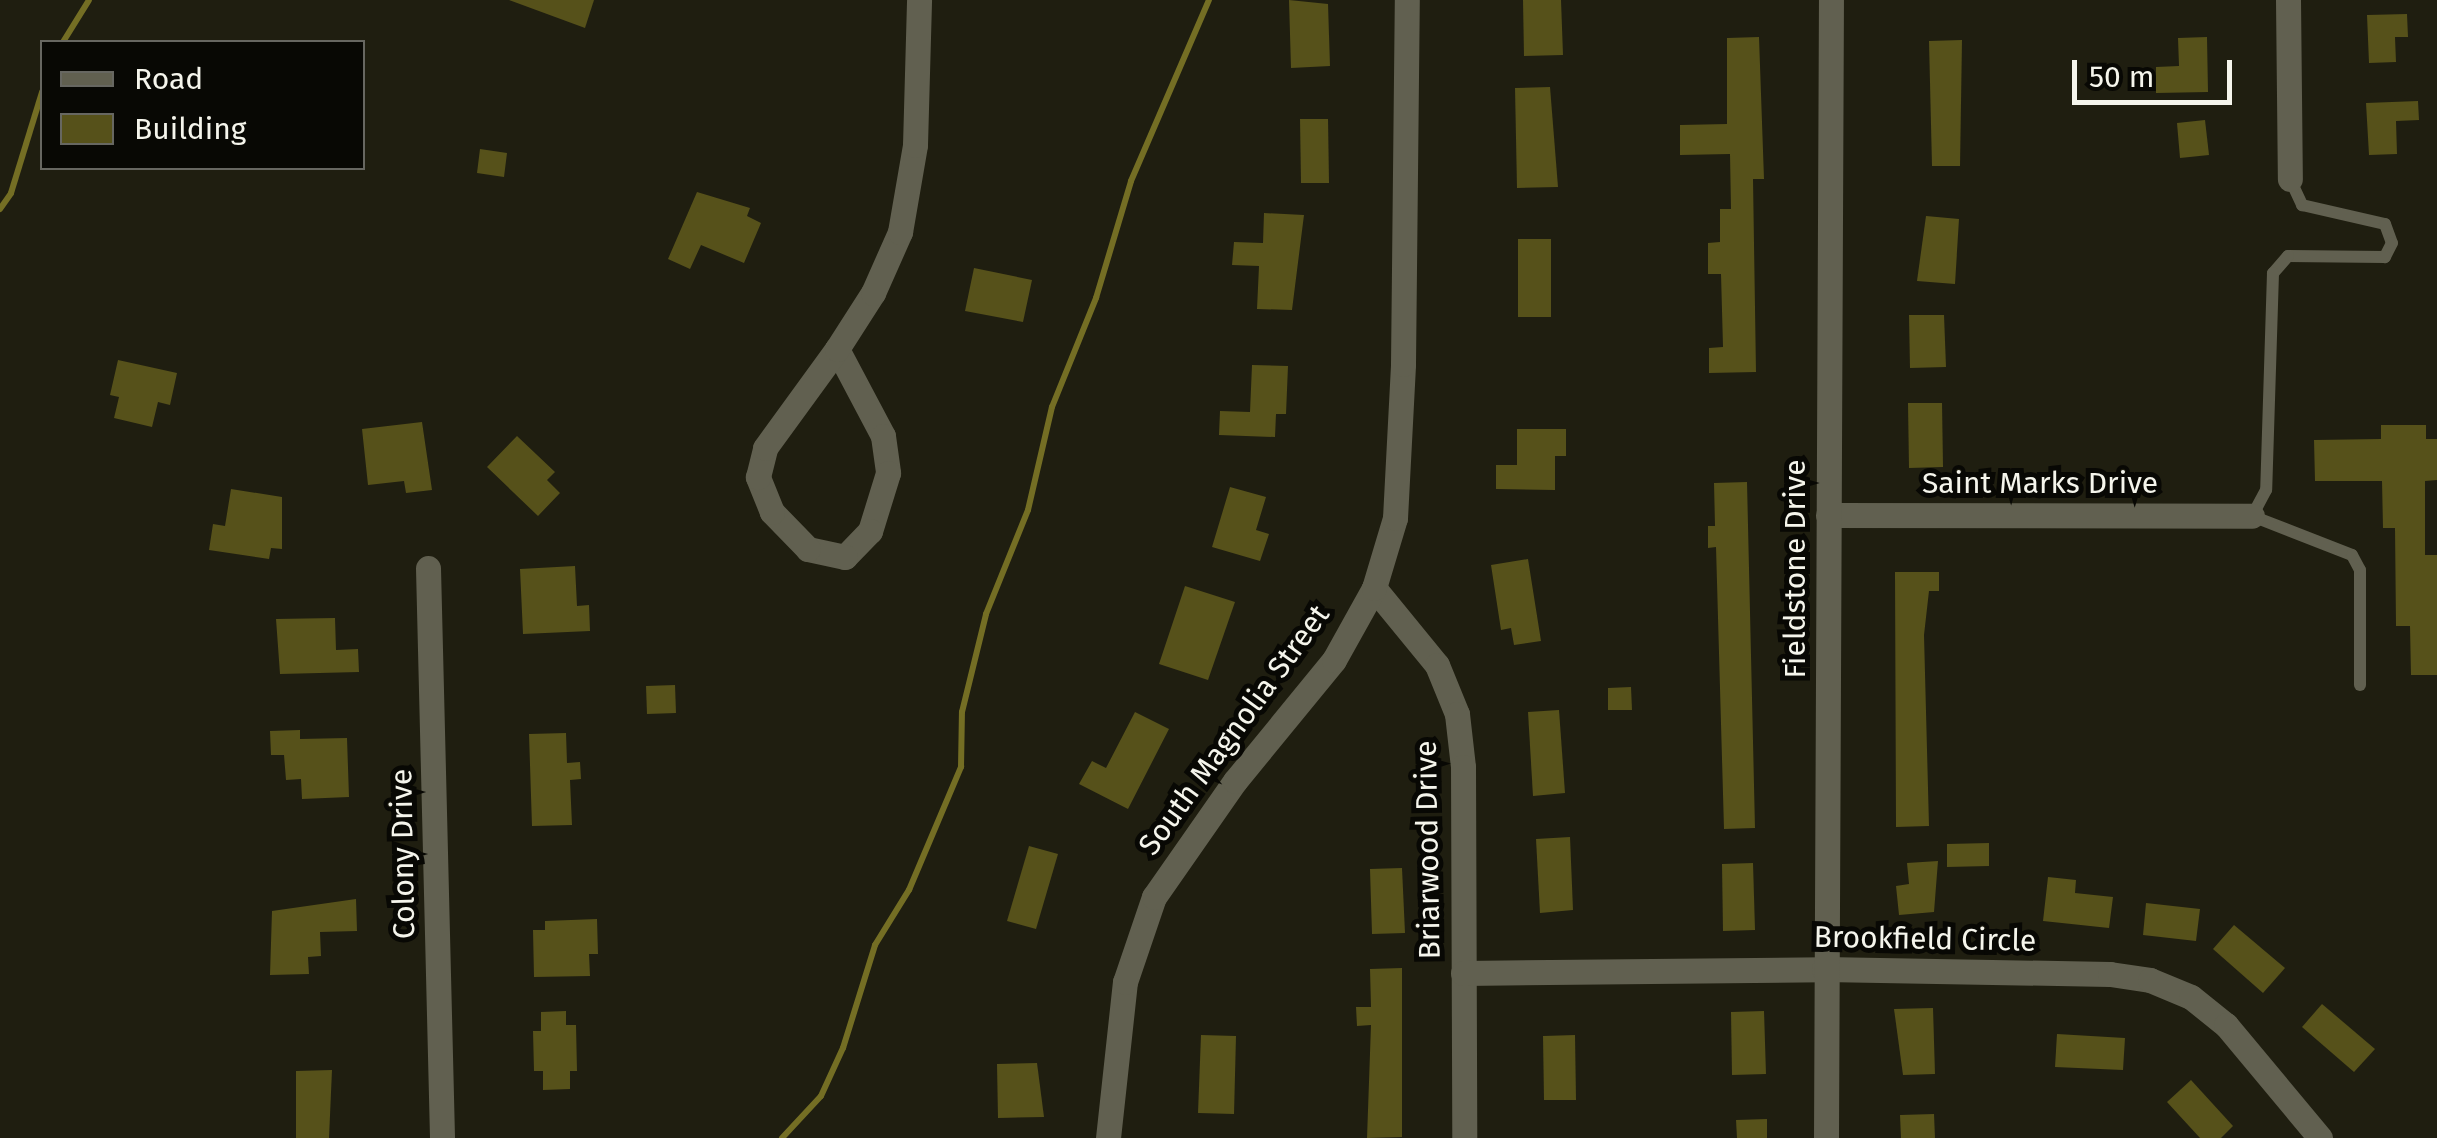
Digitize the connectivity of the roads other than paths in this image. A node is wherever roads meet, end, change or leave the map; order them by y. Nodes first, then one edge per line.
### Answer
1 (919, 0) edge
2 (1407, 0) edge
3 (1832, 0) edge
4 (2288, 0) edge
5 (2290, 180) joint
6 (837, 349) junction
7 (1828, 515) junction
8 (2252, 516) junction
9 (428, 568) dead end
10 (1374, 588) junction
11 (2360, 685) dead end
12 (1824, 969) junction
13 (1463, 973) junction
14 (442, 1138) edge
15 (1108, 1138) edge
16 (1464, 1138) edge
17 (1826, 1138) edge
18 (2320, 1138) edge

1 - 6 street
2 - 10 street, South Magnolia Street
3 - 7 street, Fieldstone Drive
4 - 5 street
5 - 8 lane
6 - 6 street
7 - 8 street, Saint Marks Drive
7 - 12 street, Fieldstone Drive
8 - 11 lane
9 - 14 street, Colony Drive
10 - 13 street, Briarwood Drive
10 - 15 street, South Magnolia Street
12 - 13 street, Brookfield Circle
12 - 17 street, Fieldstone Drive
12 - 18 street, Brookfield Circle
13 - 16 street, Briarwood Drive

